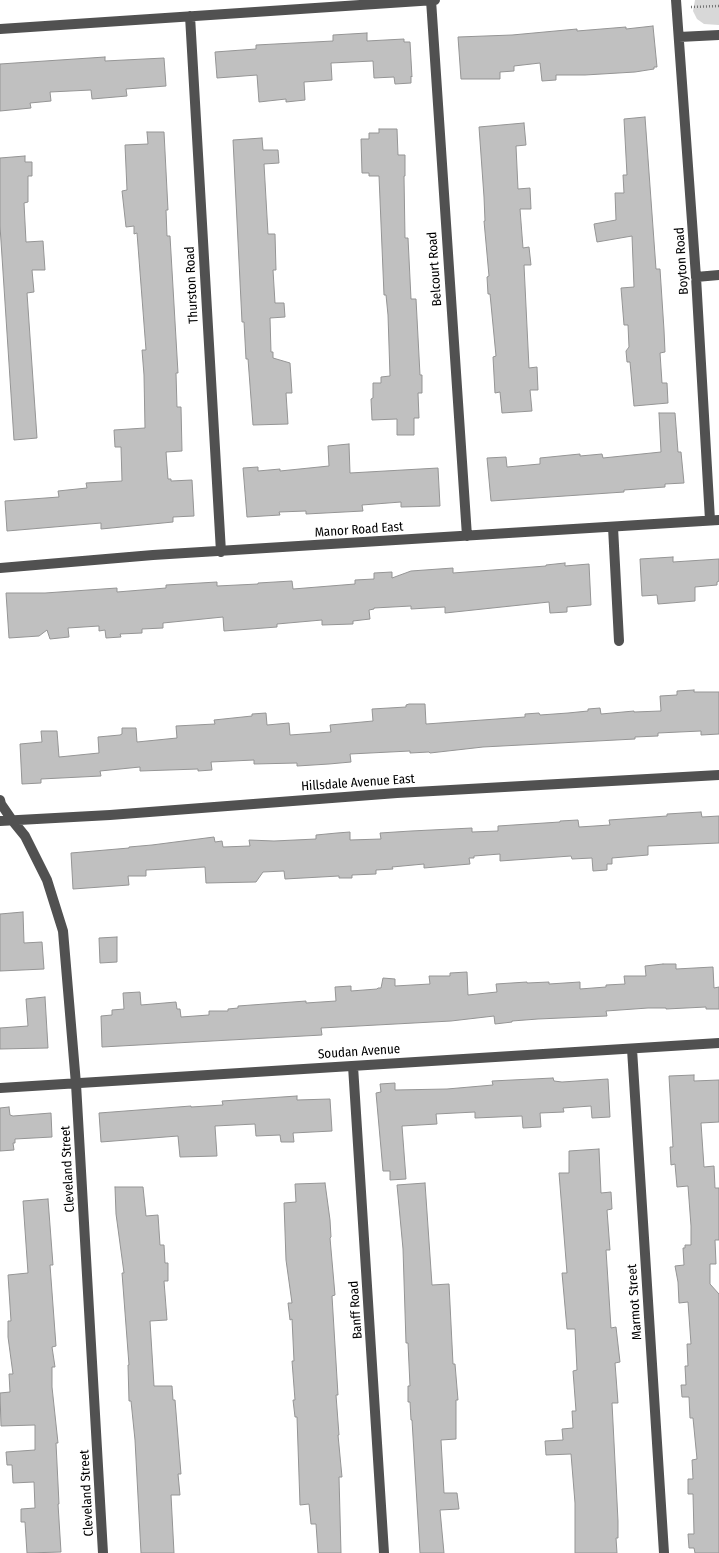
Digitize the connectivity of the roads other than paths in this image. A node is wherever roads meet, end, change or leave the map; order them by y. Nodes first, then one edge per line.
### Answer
1 (431, 0) edge
2 (435, 0) edge
3 (676, 0) edge
4 (190, 16) junction
5 (0, 29) edge
6 (719, 35) edge
7 (679, 38) junction
8 (719, 276) edge
9 (696, 277) junction
10 (715, 520) edge
11 (613, 526) junction
12 (467, 536) junction
13 (221, 552) junction
14 (0, 568) edge
15 (619, 642) dead end
16 (719, 775) edge
17 (0, 800) edge
18 (12, 820) junction
19 (0, 821) edge
20 (719, 1043) edge
21 (632, 1049) junction
22 (353, 1066) junction
23 (76, 1084) junction
24 (0, 1088) edge
25 (103, 1553) edge
26 (384, 1553) edge
27 (664, 1553) edge

1 - 2 street
1 - 4 street
1 - 12 street, Belcourt Road
3 - 7 street, Boyton Road
4 - 5 street
4 - 13 street, Thurston Road
6 - 7 street
7 - 9 street, Boyton Road
8 - 9 street
9 - 10 street, Boyton Road
10 - 11 street, Manor Road East
11 - 12 street, Manor Road East
11 - 15 street
12 - 13 street, Manor Road East
13 - 14 street, Manor Road East
16 - 18 street, Hillsdale Avenue East
17 - 18 street, Cleveland Street
18 - 19 street, Hillsdale Avenue East
18 - 23 street, Cleveland Street
20 - 21 street, Soudan Avenue
21 - 22 street, Soudan Avenue
21 - 27 street, Marmot Street
22 - 23 street, Soudan Avenue
22 - 26 street, Banff Road
23 - 24 street, Soudan Avenue
23 - 25 street, Cleveland Street

